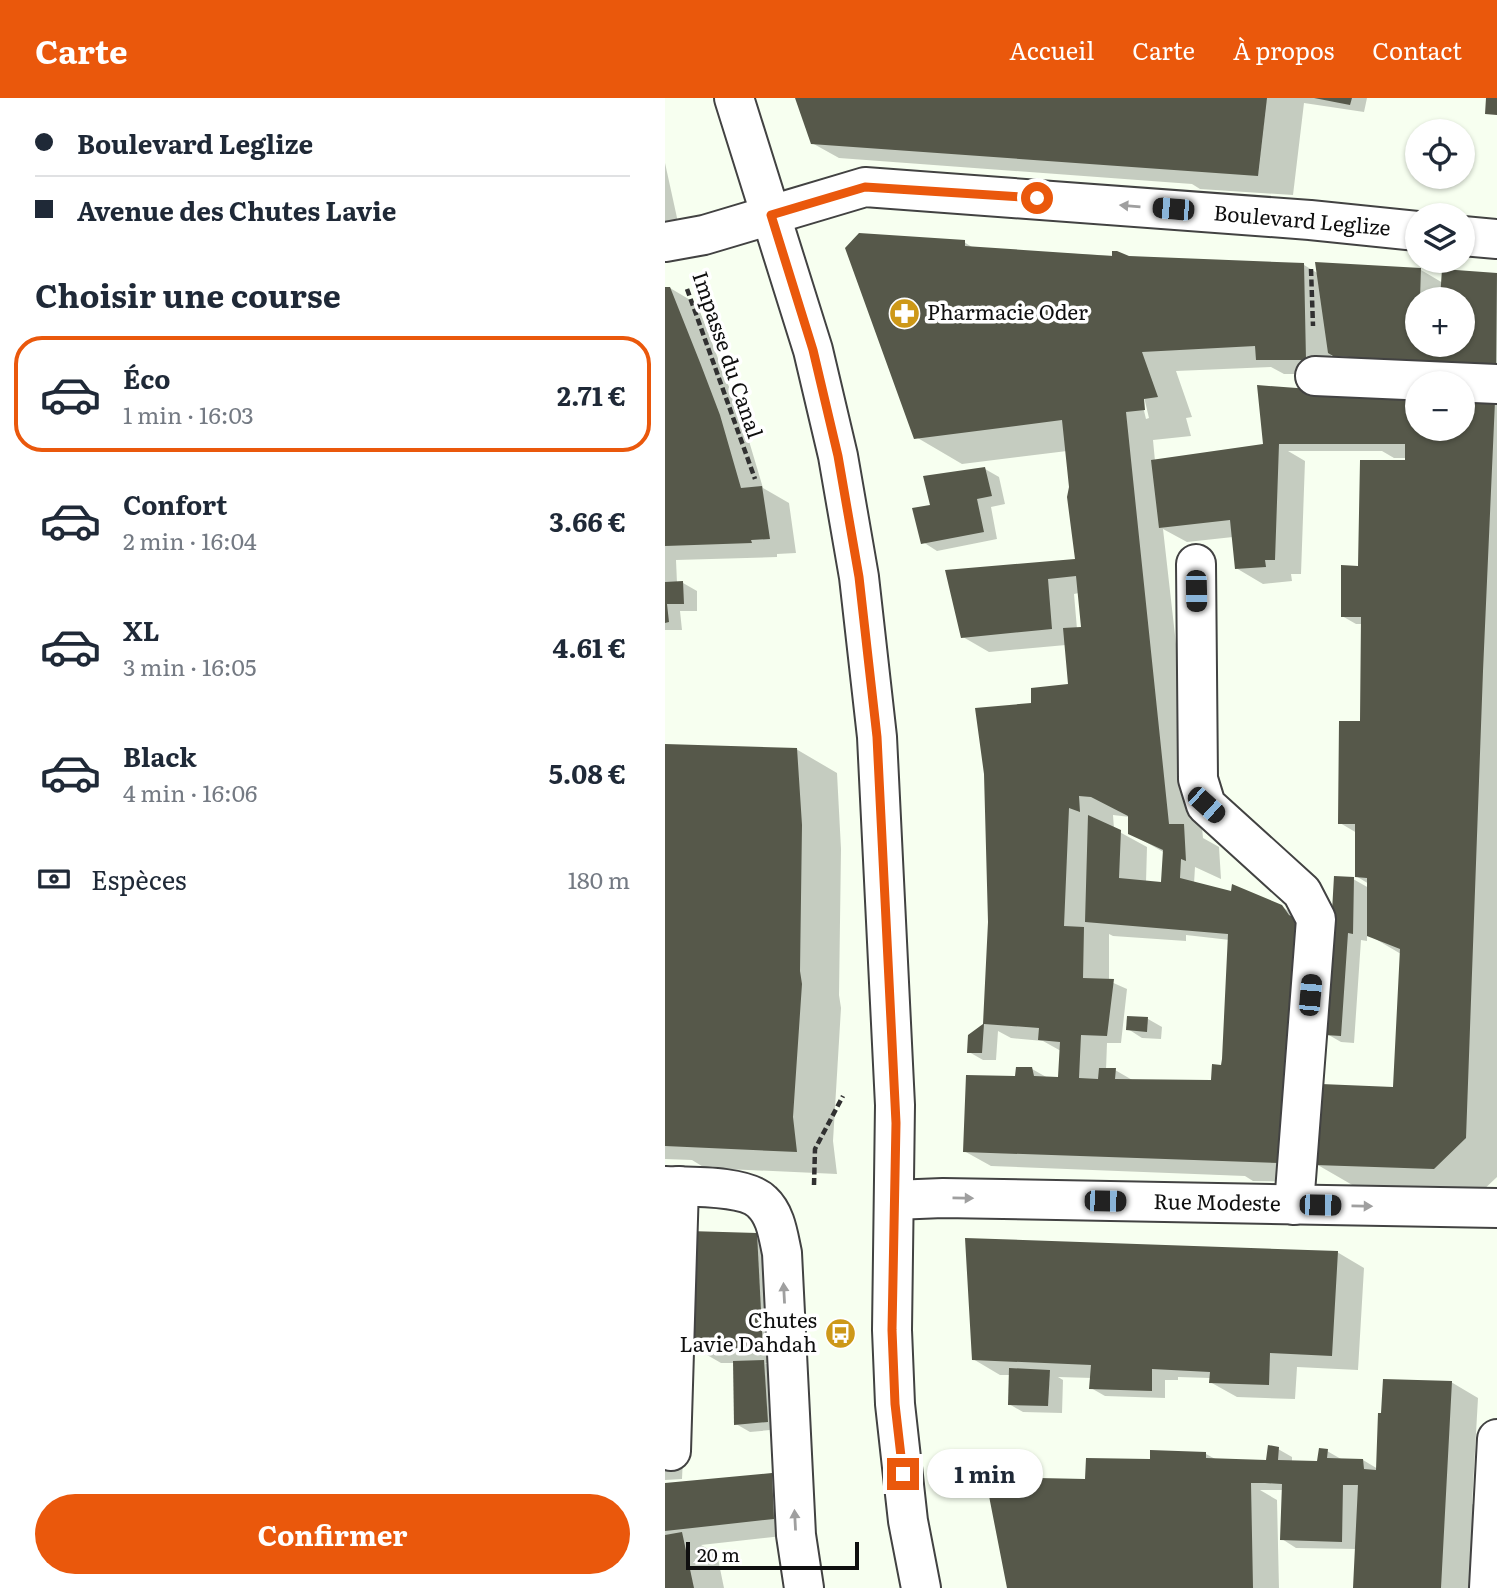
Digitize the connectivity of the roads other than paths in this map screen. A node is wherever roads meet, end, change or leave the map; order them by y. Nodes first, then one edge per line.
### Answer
1 (734, 98) edge
2 (771, 215) junction
3 (1405, 230) edge
4 (1475, 237) edge
5 (1497, 239) edge
6 (668, 242) edge
7 (1315, 376) road end
8 (1497, 384) edge
9 (1196, 564) dead end
10 (672, 1186) edge
11 (894, 1200) junction
12 (1294, 1205) junction
13 (1497, 1208) edge
14 (1497, 1439) edge
15 (671, 1451) dead end
16 (804, 1588) edge
17 (921, 1588) edge
18 (1489, 1588) edge

1 - 2 street
3 -> 2 street, Boulevard Leglize
2 - 6 street, Boulevard Leglize
2 - 11 street
4 - 5 street
7 - 8 street
9 - 12 street
10 - 15 street
16 -> 10 street
11 -> 12 street, Rue Modeste
11 - 17 street
12 -> 13 street, Rue Modeste
14 - 18 street

